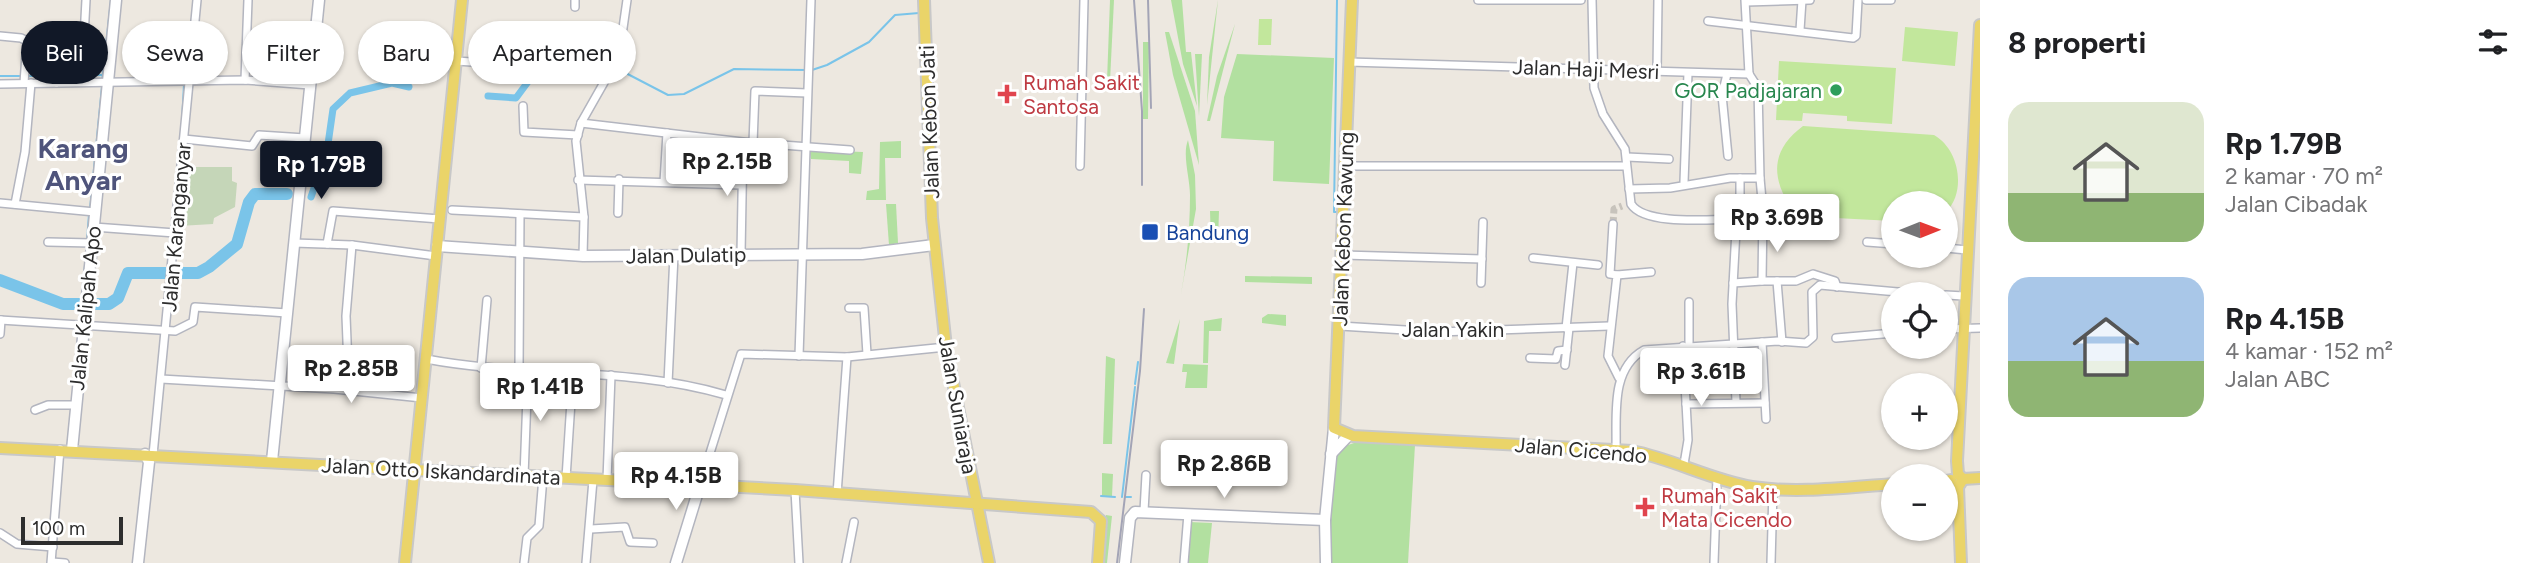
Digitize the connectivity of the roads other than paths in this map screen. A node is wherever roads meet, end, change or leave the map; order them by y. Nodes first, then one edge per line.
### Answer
1 (86, 0) edge
2 (116, 0) edge
3 (197, 0) edge
4 (248, 0) edge
5 (319, 0) edge
6 (462, 0) edge
7 (627, 0) edge
8 (811, 0) edge
9 (924, 0) edge
10 (1084, 0) edge
11 (1352, 0) edge
12 (1478, 0) edge
13 (1581, 0) edge
14 (1592, 0) edge
15 (1658, 0) edge
16 (1802, 0) edge
17 (1810, 0) edge
18 (1858, 0) edge
19 (1866, 0) edge
20 (1891, 0) edge
21 (1508, 1) edge
22 (1746, 1) edge
23 (85, 21) edge
24 (195, 21) edge
25 (247, 21) edge
26 (623, 21) edge
27 (1708, 21) dead end
28 (1980, 25) edge
29 (1747, 26) junction
30 (1800, 30) junction
31 (0, 36) edge
32 (21, 38) edge
33 (456, 61) junction
34 (468, 62) edge
35 (1349, 62) junction
36 (1594, 68) junction
37 (1657, 71) junction
38 (1688, 73) junction
39 (1749, 74) junction
40 (1727, 75) junction
41 (21, 83) edge
42 (108, 83) joint
43 (122, 83) edge
44 (0, 84) edge
45 (28, 84) edge
46 (108, 84) edge
47 (189, 84) edge
48 (297, 84) edge
49 (604, 84) edge
50 (310, 85) junction
51 (807, 93) junction
52 (523, 106) dead end
53 (581, 123) junction
54 (667, 133) junction
55 (578, 135) junction
56 (304, 138) junction
57 (184, 139) junction
58 (743, 142) junction
59 (753, 143) junction
60 (806, 146) junction
61 (850, 150) dead end
62 (1728, 156) dead end
63 (1976, 157) edge
64 (1669, 159) dead end
65 (1627, 162) junction
66 (1080, 166) dead end
67 (1346, 166) junction
68 (1740, 178) junction
69 (1760, 178) junction
70 (619, 179) junction
71 (578, 180) junction
72 (664, 181) junction
73 (1684, 182) dead end
74 (741, 185) junction
75 (1629, 189) junction
76 (0, 203) edge
77 (15, 204) junction
78 (452, 210) dead end
79 (91, 212) junction
80 (618, 213) dead end
81 (520, 214) junction
82 (584, 217) junction
83 (440, 219) junction
84 (1483, 222) dead end
85 (1613, 224) tunnel mouth
86 (94, 227) junction
87 (1736, 230) dead end
88 (175, 233) junction
89 (48, 242) dead end
90 (88, 242) junction
91 (1867, 242) dead end
92 (294, 243) junction
93 (1881, 243) edge
94 (327, 244) junction
95 (352, 245) junction
96 (934, 245) junction
97 (1958, 249) edge
98 (1967, 250) junction
99 (437, 251) junction
100 (521, 252) junction
101 (802, 253) junction
102 (741, 254) junction
103 (674, 255) junction
104 (1343, 255) junction
105 (583, 256) junction
106 (1533, 258) dead end
107 (1482, 259) junction
108 (1573, 262) junction
109 (1598, 265) dead end
110 (1651, 272) dead end
111 (1617, 275) junction
112 (1762, 281) junction
113 (1777, 281) junction
114 (1481, 283) dead end
115 (1733, 283) junction
116 (1837, 287) junction
117 (1881, 291) edge
118 (1958, 296) edge
119 (1964, 296) junction
120 (487, 300) dead end
121 (1689, 302) dead end
122 (849, 308) dead end
123 (287, 313) junction
124 (1, 320) edge
125 (1340, 326) junction
126 (1609, 326) junction
127 (84, 327) junction
128 (1962, 327) junction
129 (1567, 328) junction
130 (1958, 328) edge
131 (1980, 328) edge
132 (166, 331) junction
133 (0, 334) edge
134 (1881, 334) edge
135 (1836, 338) dead end
136 (1762, 342) junction
137 (1782, 342) junction
138 (1733, 344) junction
139 (1686, 346) junction
140 (946, 347) junction
141 (1567, 350) junction
142 (866, 354) junction
143 (799, 356) junction
144 (847, 357) junction
145 (1531, 358) dead end
146 (426, 359) junction
147 (1565, 365) dead end
148 (481, 368) junction
149 (519, 369) junction
150 (528, 370) junction
151 (573, 371) junction
152 (611, 375) junction
153 (1619, 377) junction
154 (161, 379) junction
155 (668, 383) junction
156 (280, 388) junction
157 (349, 391) junction
158 (726, 395) junction
159 (422, 398) junction
160 (1736, 402) junction
161 (1765, 403) junction
162 (1686, 404) junction
163 (76, 405) junction
164 (35, 410) dead end
165 (1766, 419) dead end
166 (1334, 428) junction
167 (1348, 436) junction
168 (0, 448) edge
169 (66, 449) junction
170 (1616, 449) junction
171 (149, 454) junction
172 (1329, 457) junction
173 (272, 461) junction
174 (1684, 464) junction
175 (1956, 464) edge
176 (414, 468) junction
177 (1146, 475) dead end
178 (524, 476) junction
179 (543, 477) junction
180 (1717, 477) junction
181 (566, 478) junction
182 (1980, 478) edge
183 (593, 480) junction
184 (607, 480) junction
185 (1958, 480) edge
186 (700, 485) junction
187 (1881, 485) edge
188 (1773, 489) junction
189 (796, 490) junction
190 (837, 494) junction
191 (977, 505) junction
192 (1139, 512) junction
193 (1188, 517) junction
194 (1325, 520) junction
195 (854, 522) dead end
196 (1958, 522) edge
197 (591, 529) junction
198 (0, 533) edge
199 (653, 543) dead end
200 (53, 547) junction
201 (51, 562) edge
202 (65, 563) edge
203 (140, 563) edge
204 (405, 563) edge
205 (524, 563) edge
206 (586, 563) edge
207 (676, 563) edge
208 (799, 563) edge
209 (846, 563) edge
210 (989, 563) edge
211 (1098, 563) edge
212 (1125, 563) edge
213 (1184, 563) edge
214 (1326, 563) edge
215 (1714, 563) edge
216 (1771, 563) edge
217 (1961, 563) edge

1 - 23 street
2 - 42 street, Jalan Kalipah Apo
3 - 24 street, Jalan Karanganyar
4 - 25 street
5 - 50 street
6 - 33 main road
7 - 26 street
8 - 51 street
9 - 96 main road, Jalan Kebon Jati
10 - 66 street
11 - 35 main road, Jalan Kebon Kawung
12 - 21 street
13 - 21 street
14 - 36 street
15 - 37 street
16 - 17 street
16 - 22 street
16 - 30 street
18 - 30 street
19 - 20 street
22 - 29 street
27 - 29 street
28 - 63 main road
29 - 30 street
29 - 39 street
31 - 32 street
33 - 34 street
33 - 83 main road
35 - 36 street, Jalan Haji Mesri
35 - 67 main road, Jalan Kebon Kawung
36 - 37 street, Jalan Haji Mesri
36 - 65 street
37 - 38 street, Jalan Haji Mesri
38 - 40 street, Jalan Haji Mesri
38 - 73 street
39 - 40 street, Jalan Haji Mesri
39 - 69 street
40 - 62 street
41 - 44 street
42 - 43 street
45 - 77 street
46 - 79 street, Jalan Kalipah Apo
47 - 57 street, Jalan Karanganyar
48 - 50 street
49 - 53 street
50 - 56 street
51 - 59 street
51 - 60 street
52 - 55 street
53 - 54 street
53 - 55 street
54 - 58 street
54 - 72 street
55 - 71 street
56 - 57 street
56 - 92 street
57 - 88 street, Jalan Karanganyar
58 - 59 street
58 - 74 street
59 - 60 street
60 - 61 street
60 - 101 street
63 - 98 main road
64 - 65 street
65 - 67 street
65 - 75 street
67 - 104 main road, Jalan Kebon Kawung
68 - 69 street
68 - 75 street
68 - 75 street
69 - 112 street
70 - 71 street
70 - 72 street
70 - 80 street
71 - 82 street
72 - 74 street
74 - 102 street
76 - 77 street
77 - 79 street
78 - 81 street
79 - 86 street, Jalan Kalipah Apo
81 - 82 street
81 - 100 street
82 - 105 street
83 - 94 street
83 - 99 main road
84 - 107 street
85 - 111 street
86 - 88 street
86 - 90 street, Jalan Kalipah Apo
87 - 115 street
88 - 132 street, Jalan Karanganyar
89 - 90 street
90 - 127 street, Jalan Kalipah Apo
91 - 93 street
92 - 94 street, Jalan Dulatip
92 - 123 street
94 - 95 street, Jalan Dulatip
95 - 99 street, Jalan Dulatip
95 - 157 street
96 - 101 street, Jalan Dulatip
96 - 140 main road, Jalan Suniaraja
97 - 98 street
98 - 119 main road
99 - 100 street, Jalan Dulatip
99 - 146 main road
100 - 105 street, Jalan Dulatip
100 - 149 street
101 - 102 street, Jalan Dulatip
101 - 143 street
102 - 103 street, Jalan Dulatip
103 - 105 street, Jalan Dulatip
103 - 155 street
104 - 107 street
104 - 125 main road, Jalan Kebon Kawung
106 - 108 street
107 - 114 street
108 - 109 street
108 - 129 street
110 - 111 street
111 - 126 street
112 - 113 street
112 - 115 street
113 - 116 street
113 - 137 street
115 - 138 street
116 - 117 street
116 - 137 street
118 - 119 street
119 - 128 main road
120 - 148 street
121 - 139 street
122 - 142 street
123 - 132 street
123 - 156 street
124 - 127 street
124 - 133 street
125 - 129 street, Jalan Yakin
125 - 166 main road, Jalan Kebon Kawung
126 - 129 street, Jalan Yakin
126 - 153 street
127 - 132 street
127 - 163 street, Jalan Kalipah Apo
128 - 130 street
128 - 131 street
128 - 175 main road
129 - 141 street
132 - 154 street, Jalan Karanganyar
134 - 135 street
136 - 137 street
136 - 138 street
136 - 161 street
138 - 139 street
138 - 160 street
139 - 153 street
139 - 162 street
140 - 142 street
140 - 191 main road, Jalan Suniaraja
141 - 145 street
141 - 147 street
142 - 144 street
143 - 144 street
143 - 158 street
144 - 190 street
146 - 148 street
146 - 159 main road
148 - 149 street
149 - 150 street
150 - 151 street
150 - 178 street
151 - 152 street
151 - 181 street
152 - 155 street
152 - 184 street
153 - 170 street
154 - 156 street
154 - 171 street, Jalan Karanganyar
155 - 158 street
156 - 157 street
156 - 173 street
157 - 159 street
158 - 186 street
159 - 176 main road
160 - 161 street
160 - 162 street
161 - 165 street
162 - 174 street
163 - 164 street
163 - 169 street, Jalan Kalipah Apo
166 - 167 main road, Jalan Cicendo
166 - 172 street, Jalan Kebon Kawung
167 - 170 main road, Jalan Cicendo
167 - 172 street
168 - 169 main road, Jalan Otto Iskandardinata
169 - 171 main road, Jalan Otto Iskandardinata
169 - 200 street
170 - 174 main road, Jalan Cicendo
171 - 173 main road, Jalan Otto Iskandardinata
171 - 203 street
172 - 194 street, Jalan Kebon Kawung
173 - 176 main road, Jalan Otto Iskandardinata
174 - 180 main road, Jalan Cicendo
176 - 178 main road, Jalan Otto Iskandardinata
176 - 204 main road
177 - 192 street
178 - 179 main road, Jalan Otto Iskandardinata
179 - 181 main road, Jalan Otto Iskandardinata
179 - 205 street
180 - 188 main road, Jalan Cicendo
180 - 215 street
181 - 183 main road, Jalan Otto Iskandardinata
182 - 185 main road
183 - 184 main road, Jalan Otto Iskandardinata
183 - 197 street
184 - 186 main road, Jalan Otto Iskandardinata
186 - 189 main road, Jalan Otto Iskandardinata
186 - 207 street
187 - 188 main road, Jalan Cicendo
188 - 216 street
189 - 190 main road, Jalan Otto Iskandardinata
189 - 208 street
190 - 191 main road, Jalan Otto Iskandardinata
191 - 210 main road, Jalan Suniaraja
191 - 211 main road, Jalan Otto Iskandardinata
192 - 193 street
192 - 212 street
193 - 194 street
193 - 213 street
194 - 214 street, Jalan Kebon Kawung
195 - 209 street
196 - 217 main road
197 - 199 street
197 - 206 street
198 - 200 street
200 - 201 street
201 - 202 street

